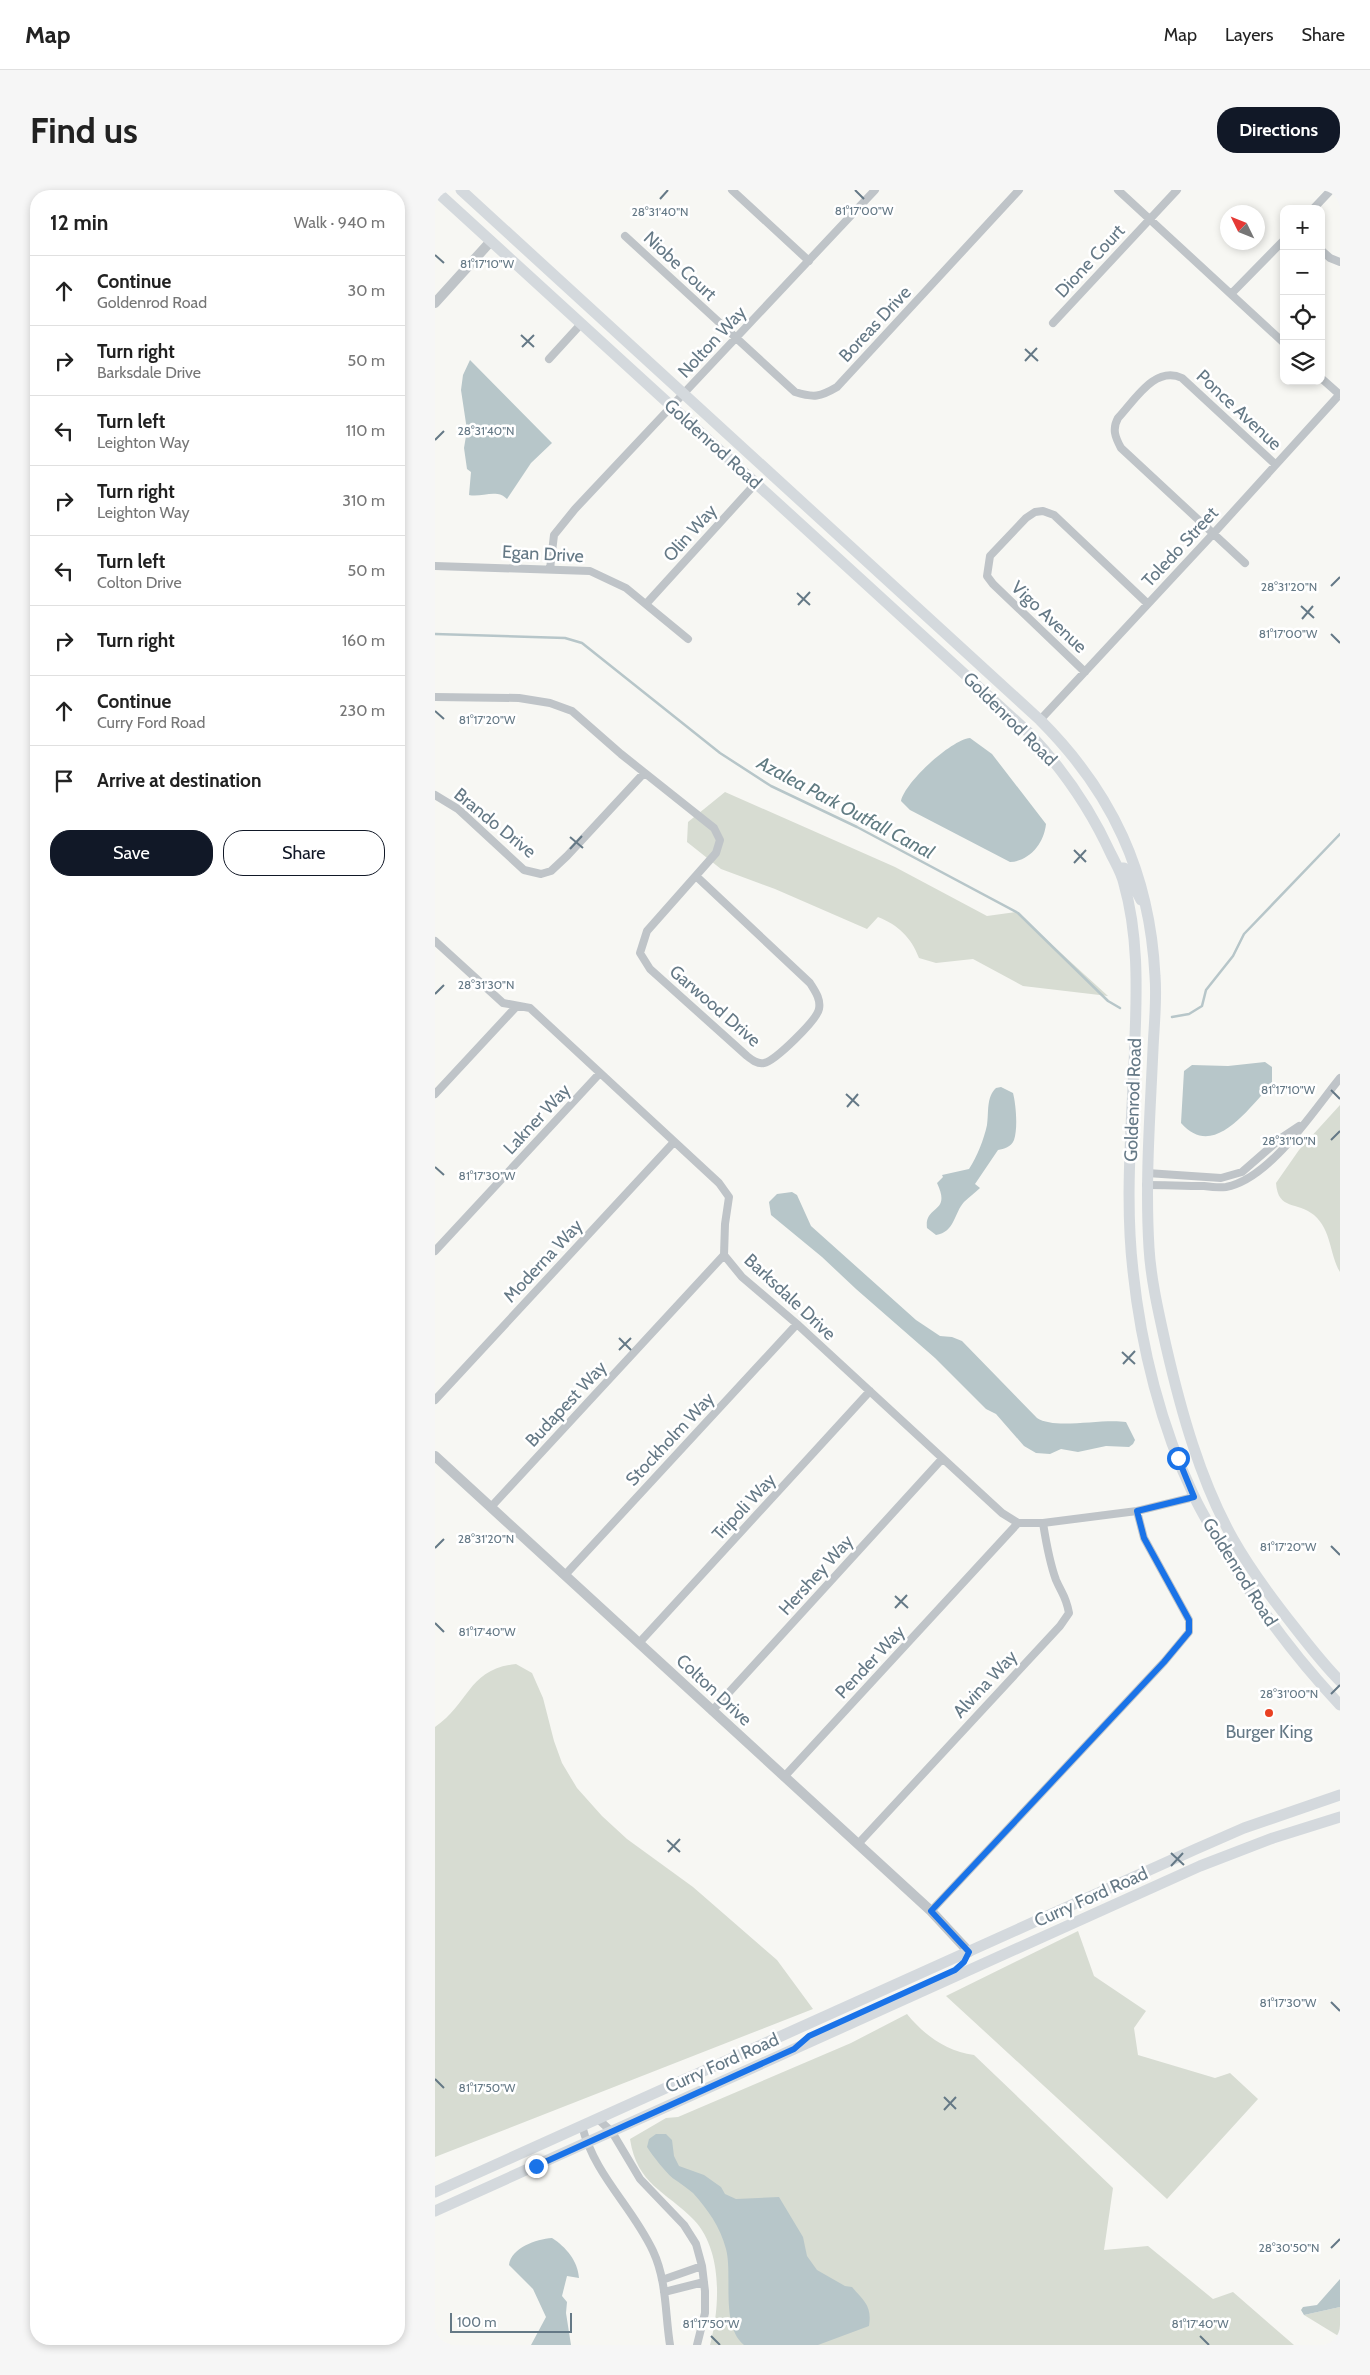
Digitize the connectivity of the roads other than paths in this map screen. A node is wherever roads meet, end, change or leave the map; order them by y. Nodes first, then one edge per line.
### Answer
1 (435, 190) edge
2 (461, 190) edge
3 (732, 190) edge
4 (875, 190) edge
5 (1019, 190) edge
6 (1118, 190) edge
7 (1177, 190) edge
8 (1331, 190) edge
9 (1317, 205) edge
10 (1150, 219) junction
11 (625, 236) dead end
12 (491, 241) junction
13 (1280, 244) edge
14 (1325, 254) edge
15 (809, 261) junction
16 (1340, 262) edge
17 (1231, 294) junction
18 (435, 303) edge
19 (1053, 323) dead end
20 (581, 324) junction
21 (736, 339) junction
22 (1281, 340) edge
23 (549, 359) dead end
24 (1325, 381) edge
25 (684, 394) junction
26 (1340, 394) edge
27 (671, 406) junction
28 (1275, 464) junction
29 (756, 483) junction
30 (1213, 534) junction
31 (1245, 563) dead end
32 (435, 566) edge
33 (549, 568) junction
34 (856, 574) junction
35 (908, 599) junction
36 (645, 604) junction
37 (1148, 604) junction
38 (688, 639) dead end
39 (1085, 672) junction
40 (435, 698) edge
41 (1039, 720) junction
42 (644, 773) junction
43 (435, 795) edge
44 (1118, 868) junction
45 (697, 876) junction
46 (1147, 910) junction
47 (435, 941) edge
48 (515, 1007) junction
49 (600, 1073) junction
50 (1340, 1078) edge
51 (435, 1094) edge
52 (1132, 1134) junction
53 (674, 1142) junction
54 (1130, 1172) junction
55 (1147, 1179) junction
56 (1147, 1222) junction
57 (435, 1251) edge
58 (724, 1255) junction
59 (797, 1324) junction
60 (870, 1391) junction
61 (435, 1400) edge
62 (1168, 1434) junction
63 (435, 1456) edge
64 (942, 1459) junction
65 (1203, 1471) junction
66 (1194, 1497) junction
67 (491, 1507) junction
68 (1137, 1511) junction
69 (1043, 1522) junction
70 (1018, 1523) junction
71 (1232, 1537) junction
72 (565, 1575) junction
73 (639, 1643) junction
74 (1340, 1681) edge
75 (1340, 1705) edge
76 (712, 1710) junction
77 (784, 1777) junction
78 (1340, 1795) edge
79 (1340, 1817) edge
80 (858, 1844) junction
81 (1135, 1876) junction
82 (931, 1911) junction
83 (969, 1952) junction
84 (987, 1963) junction
85 (794, 2049) junction
86 (598, 2118) junction
87 (582, 2126) junction
88 (611, 2132) junction
89 (586, 2143) junction
90 (435, 2192) edge
91 (435, 2211) edge
92 (702, 2266) junction
93 (662, 2280) junction
94 (704, 2282) junction
95 (664, 2292) junction
96 (670, 2345) edge
97 (697, 2345) edge

1 - 12 main road, Goldenrod Road
2 - 25 main road, Goldenrod Road
3 - 15 street
4 - 15 street, Nolton Way
5 - 21 street, Boreas Drive
6 - 10 street
7 - 10 street, Dione Court
8 - 9 street
10 - 17 street
10 - 19 street, Dione Court
11 - 21 street, Niobe Court
12 - 18 street
12 - 20 main road, Goldenrod Road
13 - 17 street
14 - 16 street
15 - 21 street, Nolton Way
17 - 22 street
20 - 23 street
20 - 27 main road, Goldenrod Road
21 - 25 street, Nolton Way
24 - 26 street
25 - 27 street, Nolton Way
25 - 35 main road, Goldenrod Road
26 - 28 street, Toledo Street
27 - 29 main road, Goldenrod Road
27 - 33 street, Nolton Way
28 - 30 street, Toledo Street
28 - 30 street, Ponce Avenue
29 - 34 main road, Goldenrod Road
29 - 36 street, Olin Way
30 - 31 street
30 - 37 street, Toledo Street
32 - 33 street, Egan Drive
33 - 36 street, Egan Drive
34 - 35 main road
34 - 44 main road, Goldenrod Road
35 - 41 main road, Goldenrod Road
36 - 38 street, Egan Drive
37 - 39 street, Toledo Street
37 - 39 street, Vigo Avenue
39 - 41 street, Toledo Street
40 - 42 street, Garwood Drive
41 - 46 main road, Goldenrod Road
42 - 43 street, Brando Drive
42 - 45 street, Garwood Drive
44 - 46 main road
44 - 52 main road, Goldenrod Road
45 - 45 street, Garwood Drive
46 - 55 main road, Goldenrod Road
47 - 48 street, Barksdale Drive
48 - 49 street, Barksdale Drive
48 - 51 street
49 - 53 street, Barksdale Drive
49 - 57 street, Lakner Way
50 - 55 street
52 - 54 main road, Goldenrod Road
52 - 55 main road
53 - 58 street, Barksdale Drive
53 - 61 street, Moderna Way
54 - 56 main road
54 - 62 main road, Goldenrod Road
55 - 56 main road, Goldenrod Road
56 - 65 main road, Goldenrod Road
58 - 59 street, Barksdale Drive
58 - 67 street, Budapest Way
59 - 60 street, Barksdale Drive
59 - 72 street, Stockholm Way
60 - 64 street, Barksdale Drive
60 - 73 street, Tripoli Way
62 - 65 main road
62 - 66 main road, Goldenrod Road
63 - 67 street, Colton Drive
64 - 70 street, Barksdale Drive
64 - 76 street, Hershey Way
65 - 71 main road, Goldenrod Road
66 - 68 street
66 - 71 main road
66 - 75 main road, Goldenrod Road
67 - 72 street, Colton Drive
68 - 69 street
68 - 82 street
69 - 70 street
69 - 80 street, Alvina Way
70 - 77 street, Pender Way
71 - 74 main road, Goldenrod Road
72 - 73 street, Colton Drive
73 - 76 street, Colton Drive
76 - 77 street, Colton Drive
77 - 80 street, Colton Drive
78 - 81 main road, Curry Ford Road
79 - 84 main road, Curry Ford Road
80 - 82 street, Colton Drive
81 - 83 main road, Curry Ford Road
81 - 84 main road
82 - 83 street, Colton Drive
83 - 85 main road
83 - 86 main road, Curry Ford Road
84 - 85 main road, Curry Ford Road
85 - 88 main road, Curry Ford Road
86 - 87 main road, Curry Ford Road
86 - 88 street
87 - 89 street
87 - 90 main road, Curry Ford Road
88 - 89 main road, Curry Ford Road
88 - 92 street
89 - 91 main road, Curry Ford Road
89 - 93 street
92 - 93 street
92 - 94 street
93 - 95 street
94 - 95 street
94 - 97 street
95 - 96 street

